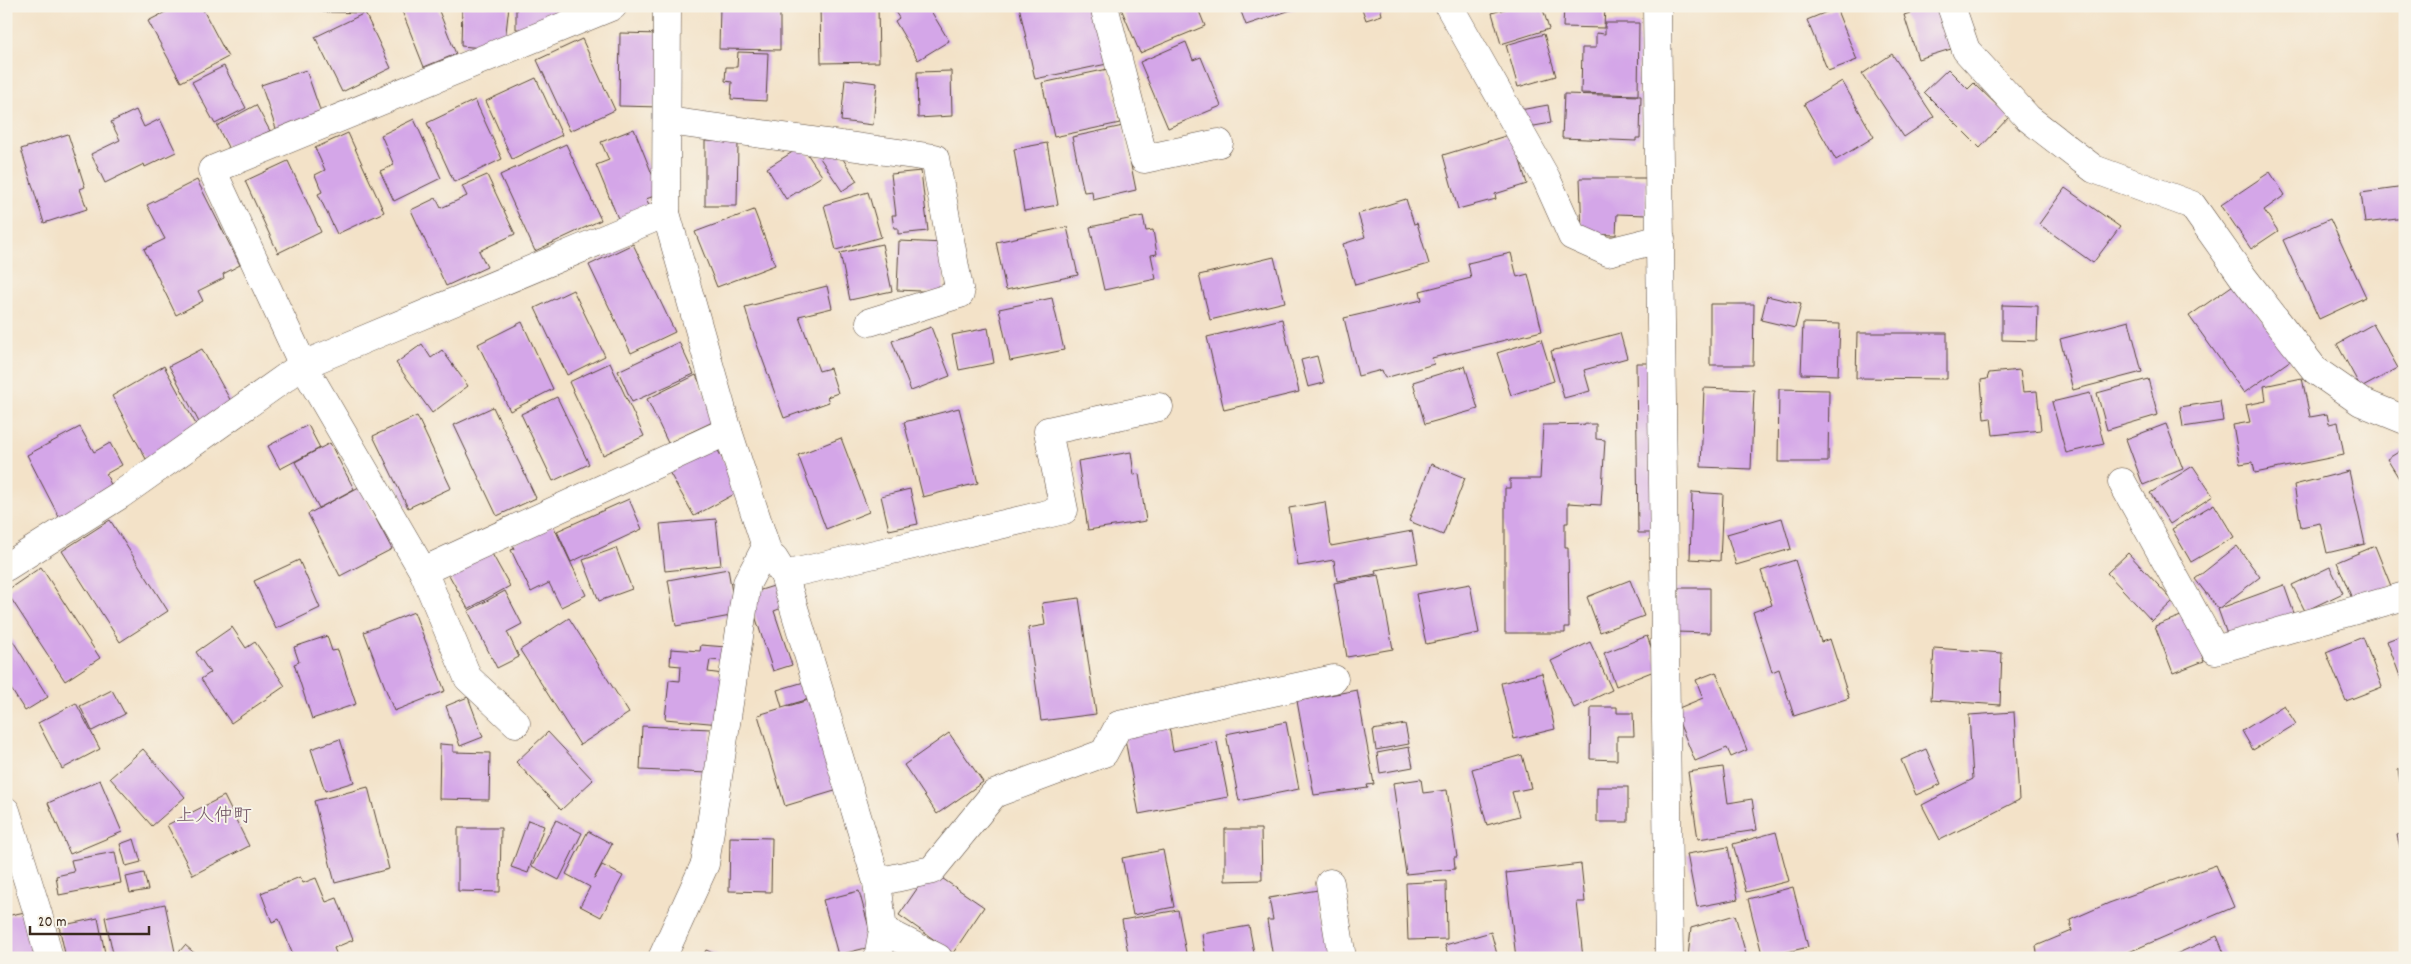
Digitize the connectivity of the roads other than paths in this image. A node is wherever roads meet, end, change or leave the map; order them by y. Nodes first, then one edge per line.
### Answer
1 (613, 6) edge
2 (668, 6) edge
3 (1104, 6) edge
4 (1449, 6) edge
5 (1657, 6) edge
6 (1951, 6) edge
7 (668, 121) junction
8 (1219, 143) dead end
9 (666, 213) junction
10 (1661, 239) junction
11 (870, 322) dead end
12 (303, 365) junction
13 (1159, 407) dead end
14 (2405, 420) edge
15 (728, 431) junction
16 (2122, 482) dead end
17 (766, 547) junction
18 (6, 567) edge
19 (423, 571) junction
20 (784, 575) junction
21 (2405, 596) edge
22 (1334, 679) dead end
23 (516, 723) dead end
24 (6, 811) edge
25 (877, 882) junction
26 (1330, 883) dead end
27 (883, 930) junction
28 (49, 958) edge
29 (662, 958) edge
30 (878, 958) edge
31 (938, 958) edge
32 (1342, 958) edge
33 (1669, 958) edge

1 - 12 street
2 - 7 street
3 - 8 street
4 - 10 street
5 - 10 street
6 - 14 street
7 - 9 street
7 - 11 street
9 - 12 street
9 - 15 street
10 - 33 street
12 - 18 street
12 - 19 street
13 - 20 street
15 - 17 street
15 - 19 street
16 - 21 street
17 - 20 street
17 - 29 street
19 - 23 street
20 - 25 street
22 - 25 street
24 - 28 street
25 - 27 street
26 - 32 street
27 - 30 street
27 - 31 street

